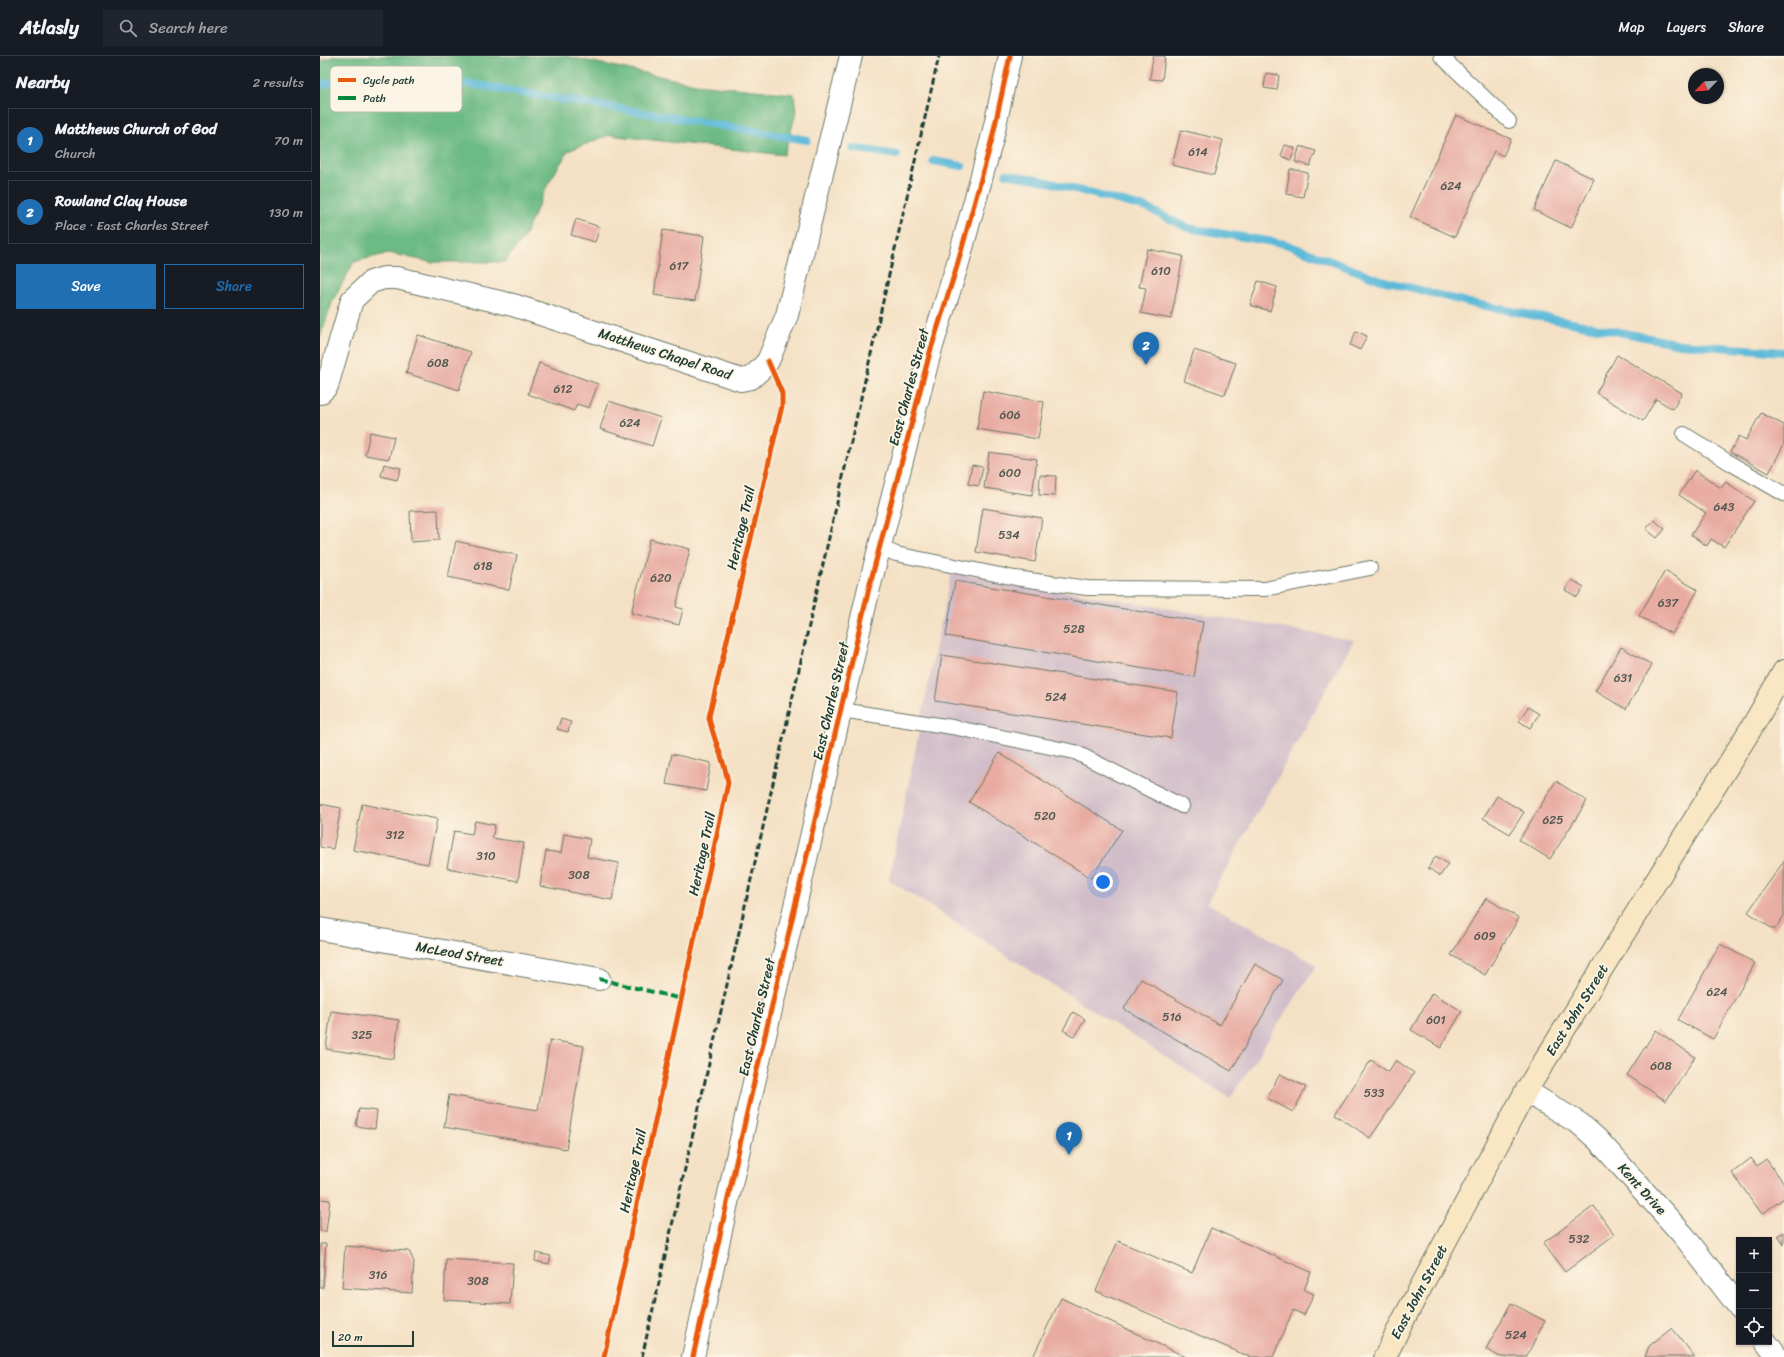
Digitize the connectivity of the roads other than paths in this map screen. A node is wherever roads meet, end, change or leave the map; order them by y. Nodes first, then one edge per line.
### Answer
1 (851, 56) edge
2 (1010, 56) edge
3 (1441, 56) edge
4 (1509, 121) dead end
5 (320, 393) edge
6 (1684, 434) dead end
7 (1784, 494) edge
8 (880, 548) junction
9 (1370, 568) dead end
10 (1784, 671) edge
11 (841, 710) junction
12 (1182, 806) dead end
13 (320, 929) edge
14 (599, 979) dead end
15 (1526, 1091) junction
16 (1736, 1303) edge
17 (1768, 1345) edge
18 (693, 1357) edge
19 (1385, 1357) edge
20 (1777, 1357) edge

1 - 5 street, Matthews Chapel Road
2 - 8 street, East Charles Street
3 - 4 lane
6 - 7 lane
8 - 9 lane
8 - 11 street, East Charles Street
10 - 15 main road, East John Street
11 - 12 lane
11 - 18 street, East Charles Street
13 - 14 street, McLeod Street
15 - 16 street, Kent Drive
15 - 19 main road, East John Street
17 - 20 street

